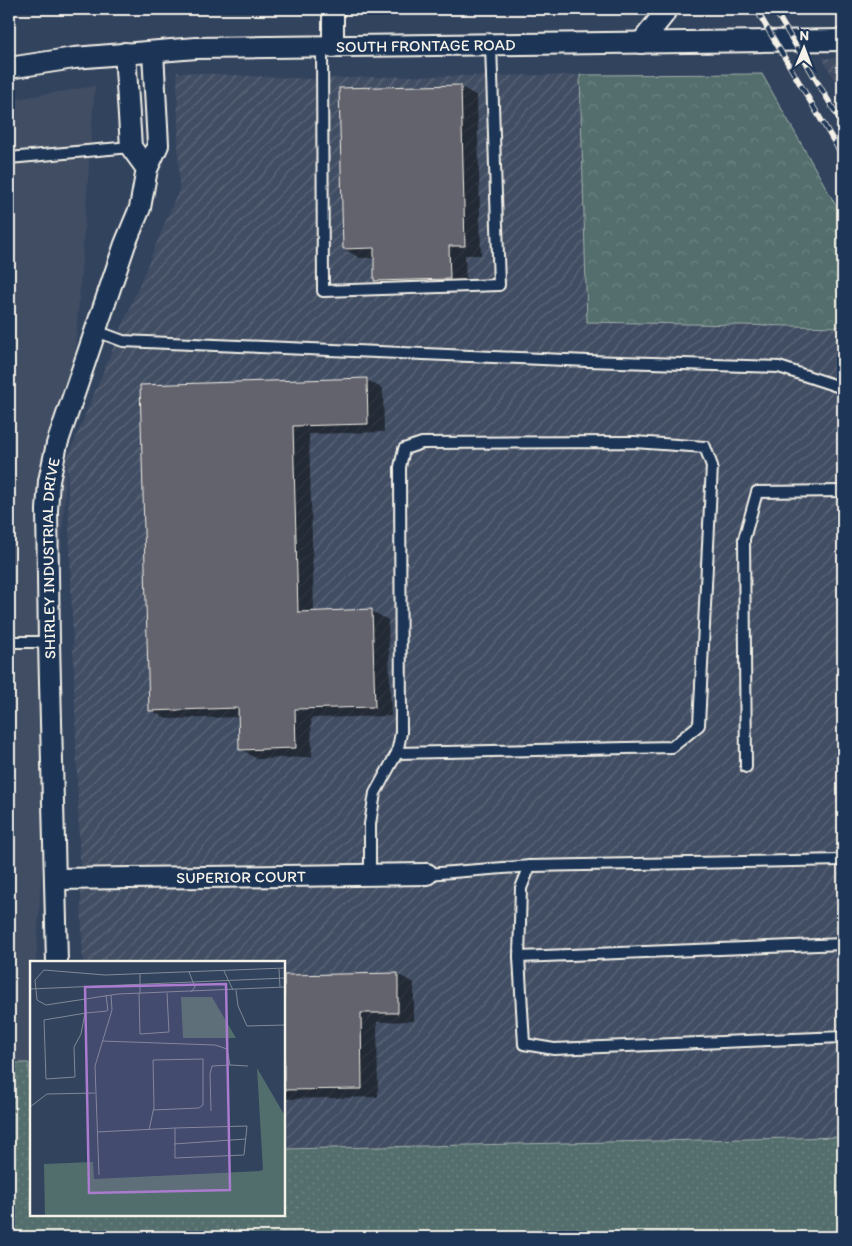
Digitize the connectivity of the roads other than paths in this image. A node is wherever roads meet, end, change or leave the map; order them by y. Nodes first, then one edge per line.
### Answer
1 (333, 9) edge
2 (663, 9) edge
3 (843, 40) edge
4 (641, 43) junction
5 (491, 45) junction
6 (328, 47) junction
7 (154, 52) junction
8 (125, 54) junction
9 (9, 68) edge
10 (131, 147) junction
11 (9, 158) edge
12 (147, 169) junction
13 (96, 330) junction
14 (843, 388) edge
15 (843, 491) edge
16 (9, 642) edge
17 (49, 642) junction
18 (398, 753) junction
19 (746, 767) dead end
20 (843, 860) edge
21 (530, 866) junction
22 (427, 874) joint
23 (370, 875) junction
24 (56, 879) junction
25 (843, 944) edge
26 (519, 957) junction
27 (57, 961) edge
28 (843, 1037) edge

1 - 6 street
2 - 4 street
3 - 4 street, SOUTH FRONTAGE ROAD
4 - 5 street, SOUTH FRONTAGE ROAD
5 - 6 street, SOUTH FRONTAGE ROAD
5 - 6 lane
6 - 7 street, SOUTH FRONTAGE ROAD
7 - 8 street, SOUTH FRONTAGE ROAD
7 - 12 street, SHIRLEY INDUSTRIAL DRIVE
8 - 9 street, SOUTH FRONTAGE ROAD
8 - 10 street
10 - 11 lane
10 - 12 street
12 - 13 street, SHIRLEY INDUSTRIAL DRIVE
13 - 14 lane
13 - 17 street, SHIRLEY INDUSTRIAL DRIVE
15 - 19 lane
16 - 17 lane
17 - 24 street, SHIRLEY INDUSTRIAL DRIVE
18 - 18 lane
18 - 23 lane
20 - 21 lane
21 - 22 lane
21 - 26 lane
22 - 23 street, SUPERIOR COURT
23 - 24 street, SUPERIOR COURT
24 - 27 street, SHIRLEY INDUSTRIAL DRIVE
25 - 26 lane
26 - 28 lane

